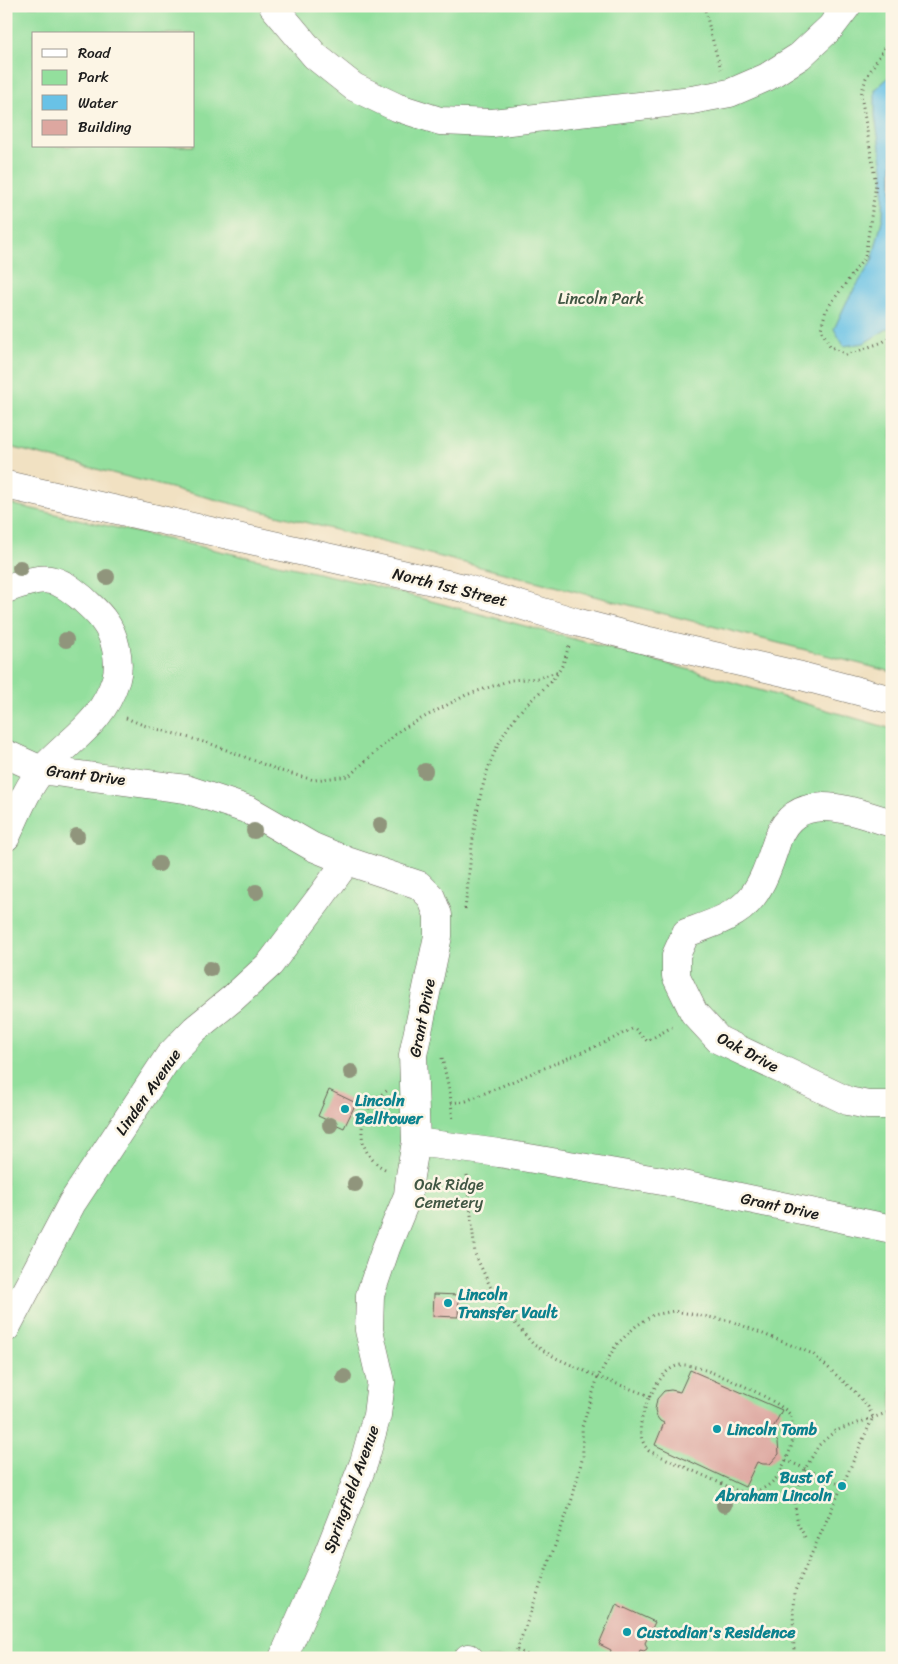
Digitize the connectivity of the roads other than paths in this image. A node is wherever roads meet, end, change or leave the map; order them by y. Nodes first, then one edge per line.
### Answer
1 (273, 6) edge
2 (847, 6) edge
3 (6, 485) edge
4 (6, 589) edge
5 (892, 700) edge
6 (6, 754) edge
7 (42, 770) junction
8 (892, 823) edge
9 (6, 837) edge
10 (347, 861) junction
11 (892, 1105) edge
12 (416, 1142) junction
13 (892, 1229) edge
14 (6, 1328) edge
15 (283, 1658) edge

1 - 2 street
3 - 5 street, North 1st Street
4 - 7 street
6 - 7 street, Grant Drive
7 - 9 street
7 - 10 street, Grant Drive
8 - 11 street, Oak Drive
10 - 12 street, Grant Drive
10 - 14 street, Linden Avenue
12 - 13 street, Grant Drive
12 - 15 street, Springfield Avenue

